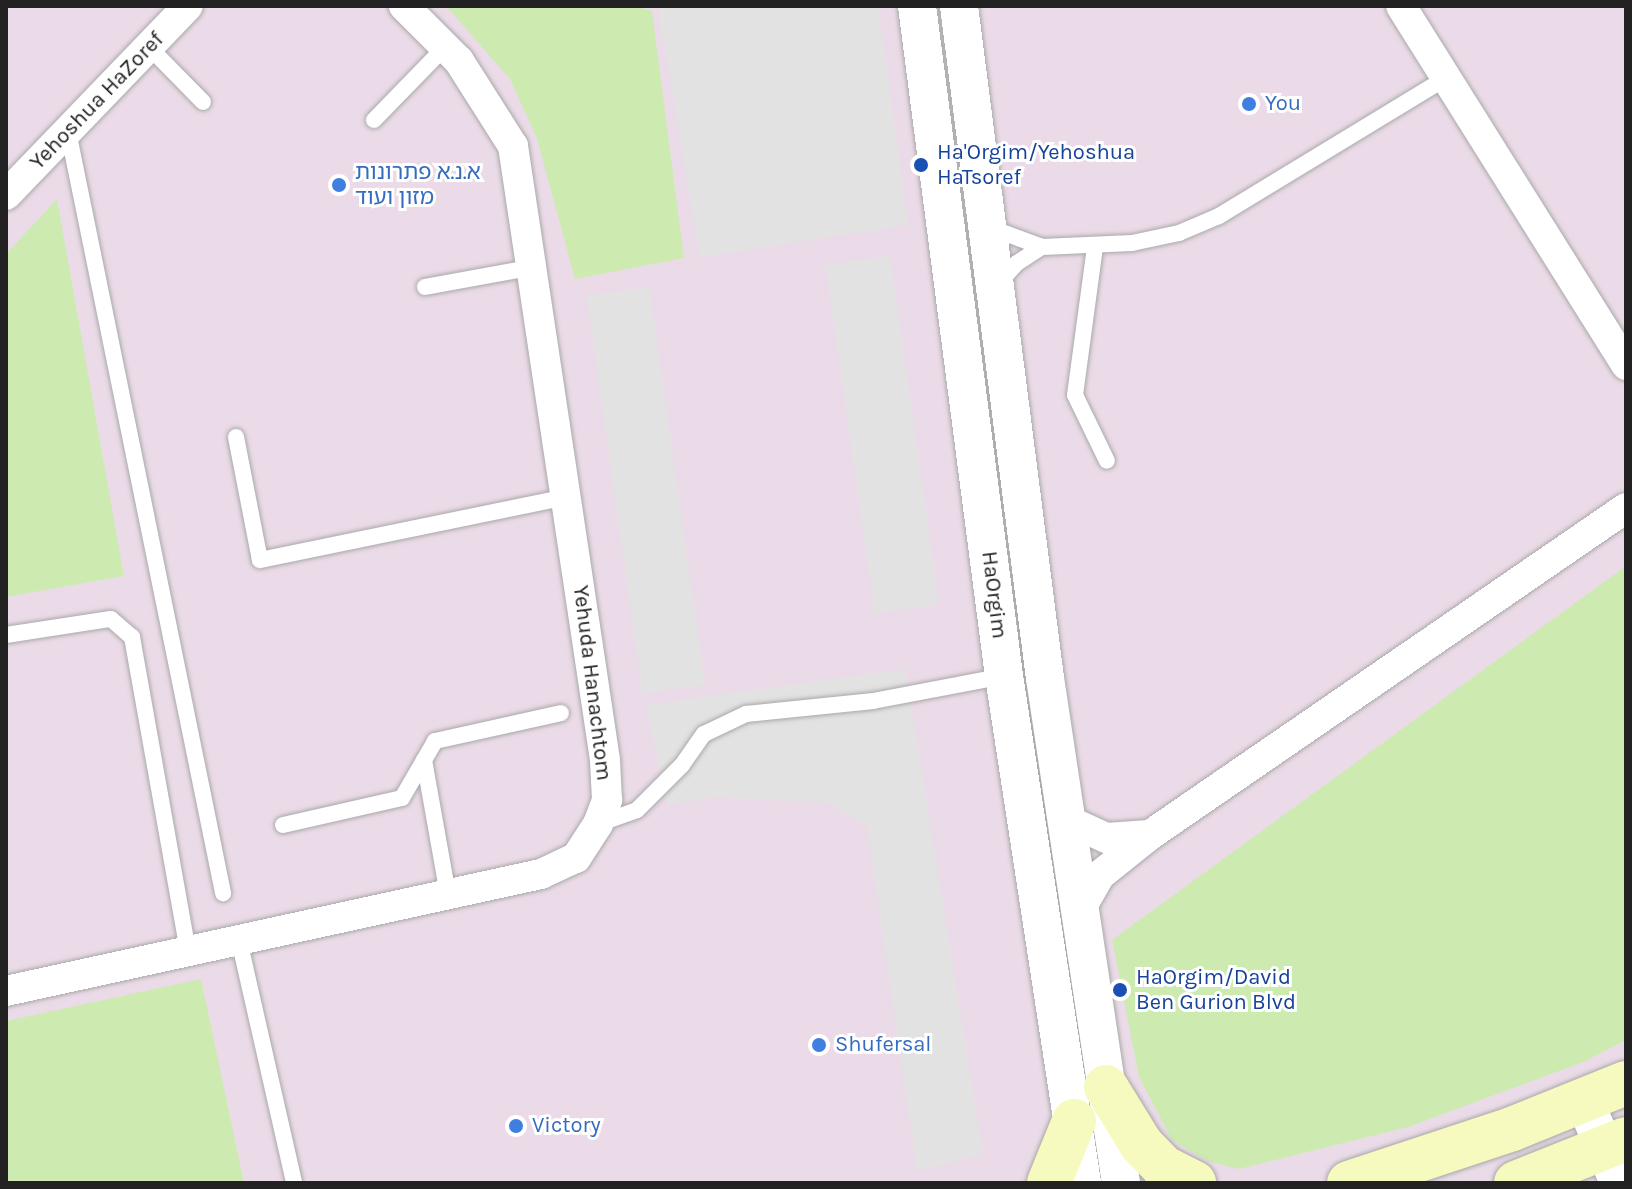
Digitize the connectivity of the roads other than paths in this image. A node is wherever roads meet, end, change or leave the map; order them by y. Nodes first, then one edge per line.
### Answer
1 (188, 6) edge
2 (404, 6) edge
3 (917, 6) edge
4 (959, 6) edge
5 (1401, 6) edge
6 (149, 47) junction
7 (445, 47) junction
8 (1446, 78) junction
9 (203, 102) dead end
10 (374, 120) dead end
11 (68, 131) junction
12 (6, 195) edge
13 (989, 227) junction
14 (1042, 247) junction
15 (1095, 247) junction
16 (534, 267) junction
17 (425, 287) dead end
18 (996, 287) junction
19 (1626, 365) edge
20 (236, 437) dead end
21 (1107, 461) dead end
22 (567, 497) junction
23 (1626, 508) edge
24 (6, 635) edge
25 (1004, 676) junction
26 (561, 713) dead end
27 (424, 760) junction
28 (1065, 819) junction
29 (598, 824) junction
30 (283, 825) dead end
31 (1150, 835) junction
32 (223, 893) dead end
33 (448, 895) junction
34 (1080, 910) junction
35 (239, 940) junction
36 (188, 951) junction
37 (6, 991) edge
38 (1626, 1083) edge
39 (1106, 1087) junction
40 (1584, 1100) junction
41 (1074, 1121) junction
42 (1617, 1156) edge
43 (294, 1183) edge
44 (1049, 1183) edge
45 (1082, 1183) edge
46 (1121, 1183) edge
47 (1194, 1183) edge
48 (1349, 1183) edge
49 (1516, 1183) edge

1 - 6 street, Yehoshua HaZoref
2 - 7 street, Yehuda Hanachtom
3 - 25 street, HaOrgim
4 - 13 street, HaOrgim
5 - 8 street
6 - 9 lane
6 - 11 street, Yehoshua HaZoref
7 - 10 lane
7 - 16 street, Yehuda Hanachtom
8 - 15 lane
8 - 19 street
11 - 12 street, Yehoshua HaZoref
11 - 32 lane
13 - 14 lane
13 - 18 street, HaOrgim
14 - 15 lane
14 - 18 lane
15 - 21 lane
16 - 17 lane
16 - 22 street, Yehuda Hanachtom
18 - 28 street, HaOrgim
20 - 22 lane
22 - 29 street, Yehuda Hanachtom
23 - 31 street
24 - 36 lane
25 - 29 lane
25 - 41 street, HaOrgim
26 - 27 lane
27 - 30 lane
27 - 33 lane
28 - 31 street
28 - 34 street, HaOrgim
29 - 33 street, Yehuda Hanachtom
31 - 34 street
33 - 35 street, Yehuda Hanachtom
34 - 39 street, HaOrgim
35 - 36 street, Yehuda Hanachtom
35 - 43 lane
36 - 37 street, Yehuda Hanachtom
38 - 40 main road
39 - 46 street, HaOrgim
39 - 47 main road
40 - 42 street
40 - 48 main road
41 - 44 main road
41 - 45 street, HaOrgim
42 - 49 main road

